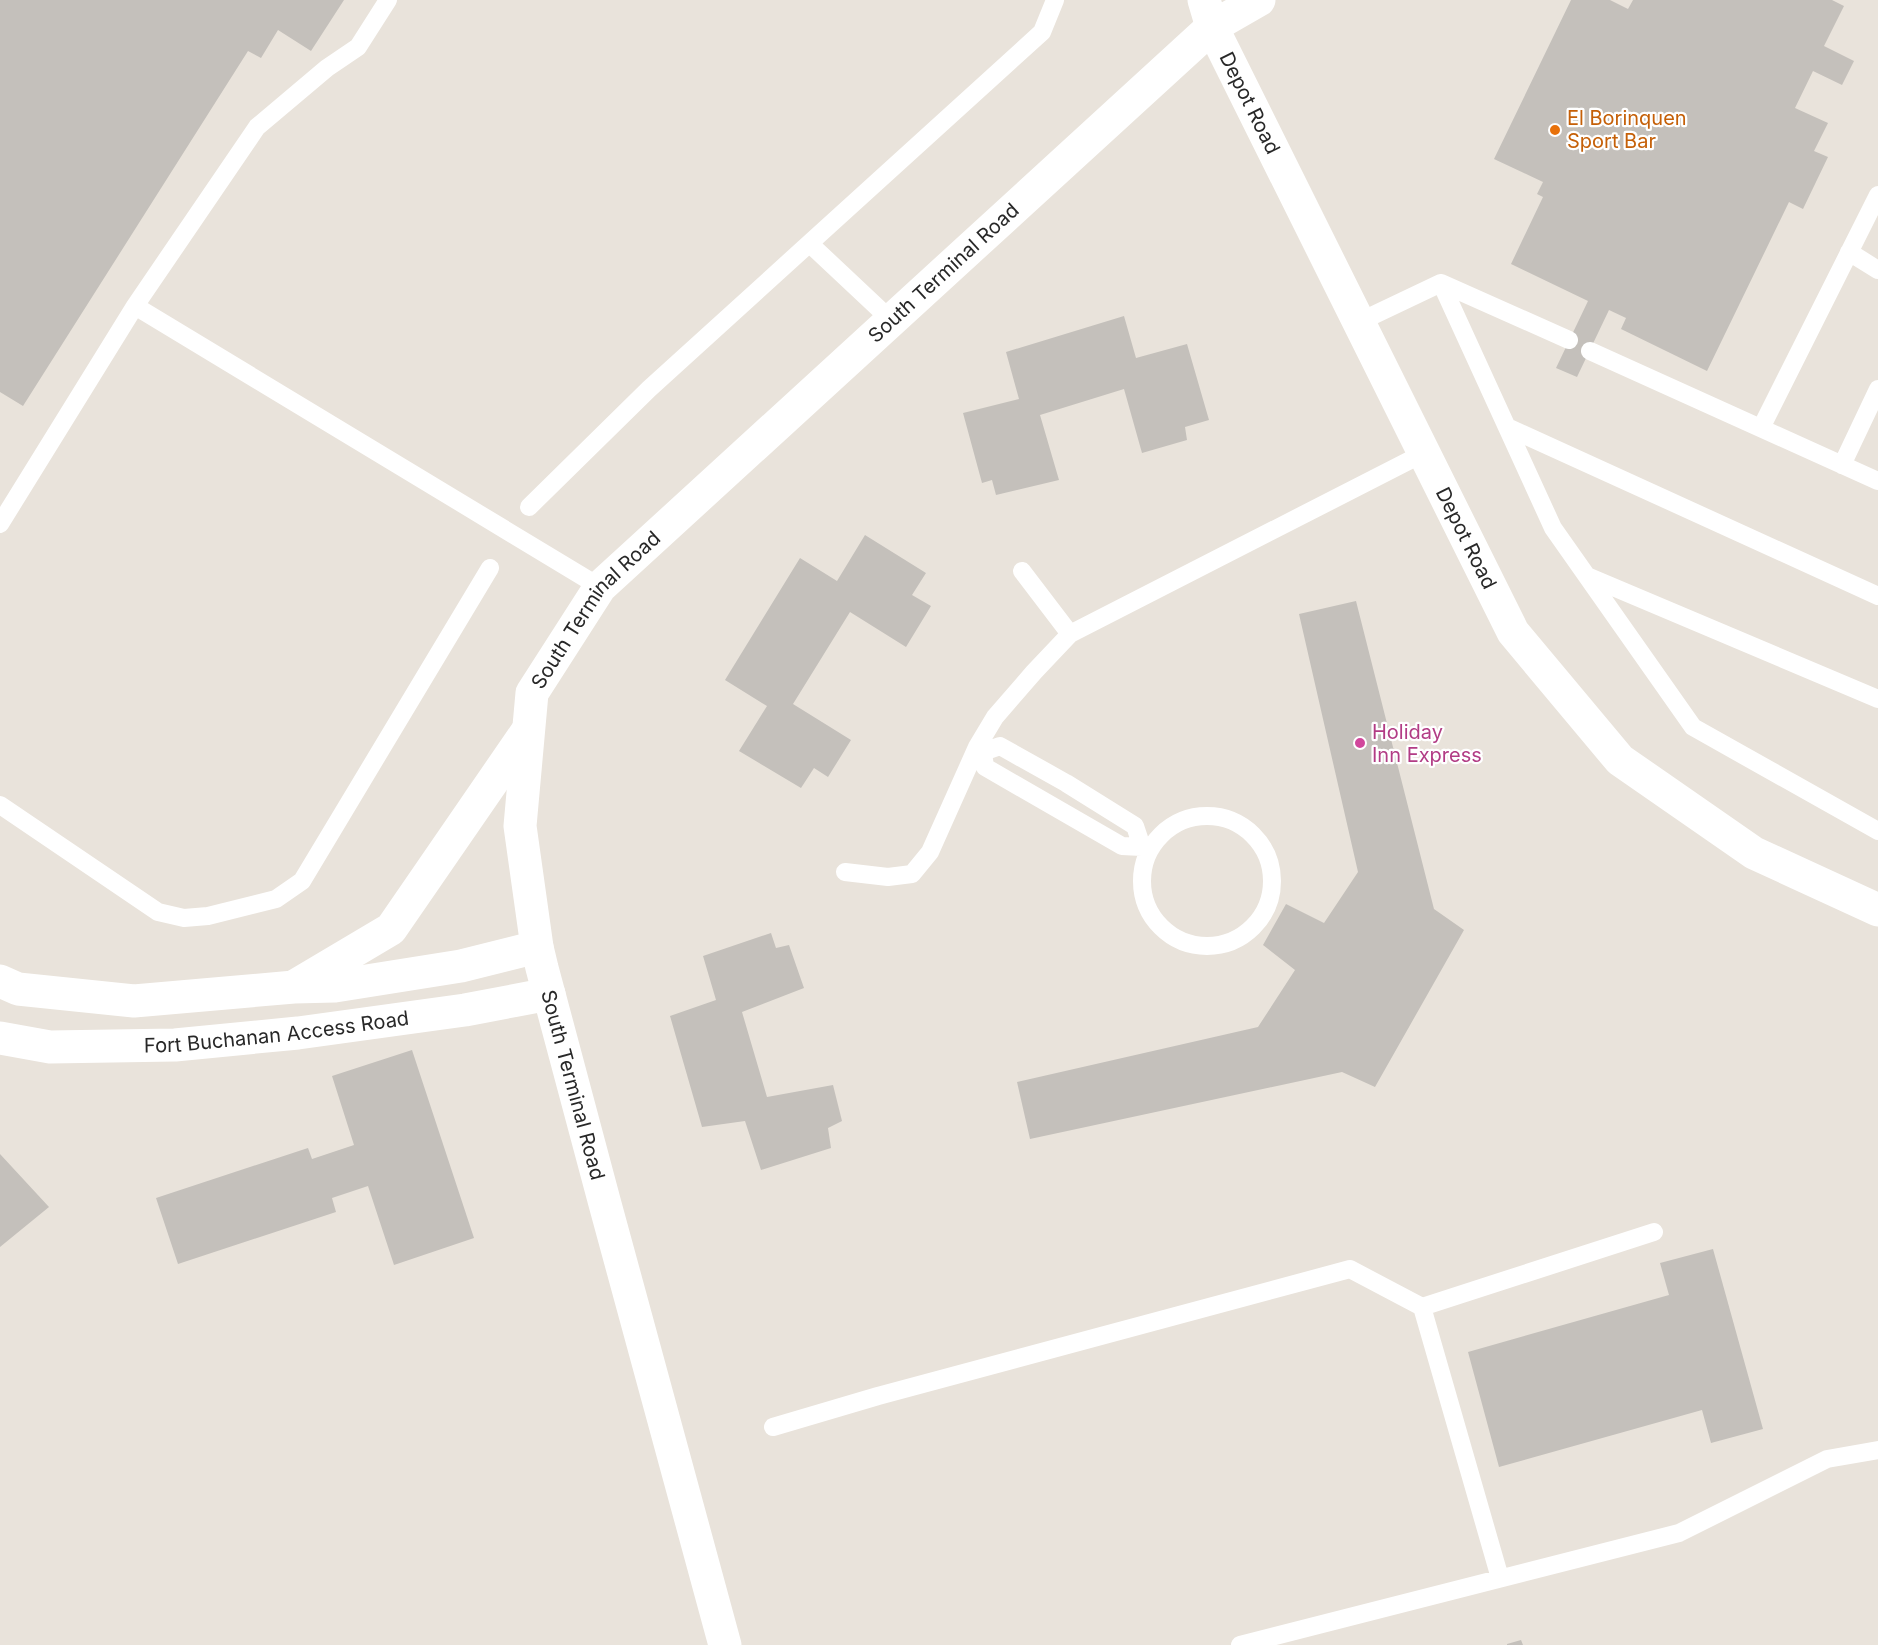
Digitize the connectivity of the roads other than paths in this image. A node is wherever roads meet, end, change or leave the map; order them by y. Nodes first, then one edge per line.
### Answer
1 (388, 0) edge
2 (1055, 0) edge
3 (1259, 0) edge
4 (1208, 14) edge
5 (1878, 195) edge
6 (810, 244) junction
7 (1849, 252) junction
8 (1878, 270) edge
9 (1442, 283) junction
10 (135, 306) junction
11 (892, 321) junction
12 (1359, 322) junction
13 (1569, 339) dead end
14 (1590, 351) dead end
15 (1878, 389) edge
16 (1507, 427) junction
17 (1761, 428) junction
18 (1424, 453) junction
19 (1842, 465) junction
20 (1878, 481) edge
21 (529, 507) dead end
22 (0, 524) edge
23 (490, 568) dead end
24 (1022, 571) dead end
25 (1587, 576) junction
26 (600, 587) junction
27 (1878, 596) edge
28 (1070, 634) junction
29 (1878, 699) edge
30 (529, 728) junction
31 (980, 749) junction
32 (0, 805) edge
33 (1878, 831) edge
34 (1146, 849) junction
35 (845, 872) dead end
36 (1878, 910) edge
37 (537, 946) junction
38 (0, 981) edge
39 (294, 987) junction
40 (549, 994) junction
41 (0, 1038) edge
42 (1654, 1232) dead end
43 (1422, 1307) junction
44 (773, 1427) dead end
45 (1878, 1450) edge
46 (1500, 1578) junction
47 (725, 1645) edge
48 (1240, 1645) edge

1 - 10 lane
2 - 6 lane
3 - 4 street, South Terminal Road
4 - 11 street, South Terminal Road
4 - 12 street, Depot Road
5 - 7 lane
6 - 11 lane
6 - 21 lane
7 - 8 lane
7 - 17 lane
9 - 12 lane
9 - 13 lane
9 - 16 lane
10 - 22 lane
10 - 26 lane
11 - 26 street, South Terminal Road
12 - 18 street, Depot Road
14 - 17 lane
15 - 19 lane
16 - 25 lane
16 - 27 lane
17 - 19 lane
18 - 28 lane
18 - 36 street, Depot Road
19 - 20 lane
23 - 32 lane
24 - 28 lane
25 - 29 lane
25 - 33 lane
26 - 30 street, South Terminal Road
28 - 31 lane
30 - 37 street, South Terminal Road
30 - 39 street
31 - 34 lane
31 - 34 lane
31 - 35 lane
34 - 34 lane
37 - 39 street, Fort Buchanan Access Road
37 - 40 street, South Terminal Road
38 - 39 street, Fort Buchanan Access Road
40 - 41 street, Fort Buchanan Access Road
40 - 47 street, South Terminal Road
42 - 43 lane
43 - 44 lane
43 - 46 lane
45 - 46 lane
46 - 48 lane

